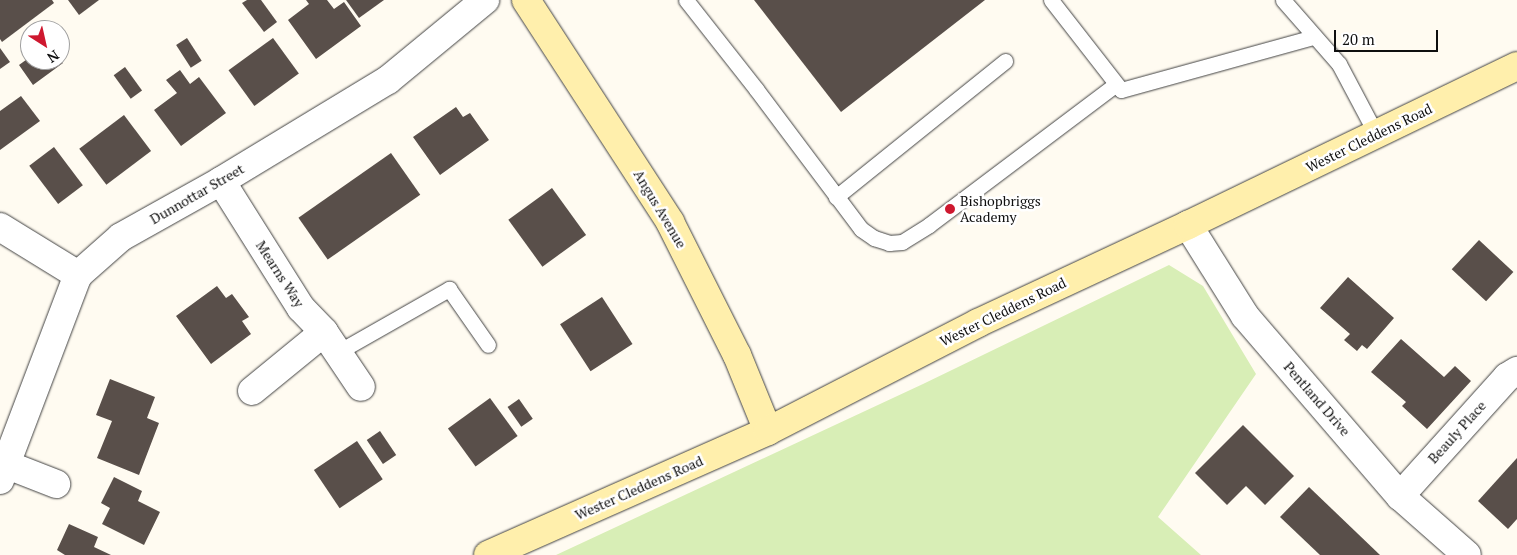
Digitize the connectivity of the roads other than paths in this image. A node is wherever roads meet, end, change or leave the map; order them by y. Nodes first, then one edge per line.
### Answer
1 (485, 0) edge
2 (526, 0) edge
3 (686, 0) edge
4 (1050, 0) edge
5 (1283, 0) edge
6 (1314, 37) junction
7 (1005, 61) dead end
8 (1517, 66) edge
9 (1116, 84) junction
10 (1376, 134) junction
11 (222, 181) junction
12 (836, 196) junction
13 (1188, 225) junction
14 (0, 227) edge
15 (78, 275) junction
16 (331, 342) junction
17 (488, 345) dead end
18 (1517, 371) edge
19 (361, 387) dead end
20 (252, 391) dead end
21 (768, 431) junction
22 (3, 472) edge
23 (56, 484) dead end
24 (1400, 496) junction
25 (488, 555) edge
26 (1467, 555) edge

1 - 11 street, Dunnottar Street
2 - 21 street, Angus Avenue
3 - 12 lane
4 - 9 lane
5 - 6 lane
6 - 9 lane
6 - 10 lane
7 - 12 lane
8 - 10 street, Wester Cleddens Road
9 - 12 lane
10 - 13 street, Wester Cleddens Road
11 - 15 street, Dunnottar Street
11 - 16 street, Mearns Way
13 - 21 street, Wester Cleddens Road
13 - 24 street, Pentland Drive
14 - 15 street
15 - 22 street, Dunnottar Street
16 - 17 lane
16 - 19 street, Mearns Way
16 - 20 street
18 - 24 street, Beauly Place
21 - 25 street, Wester Cleddens Road
22 - 23 street, Dunnottar Street
24 - 26 street, Pentland Drive

